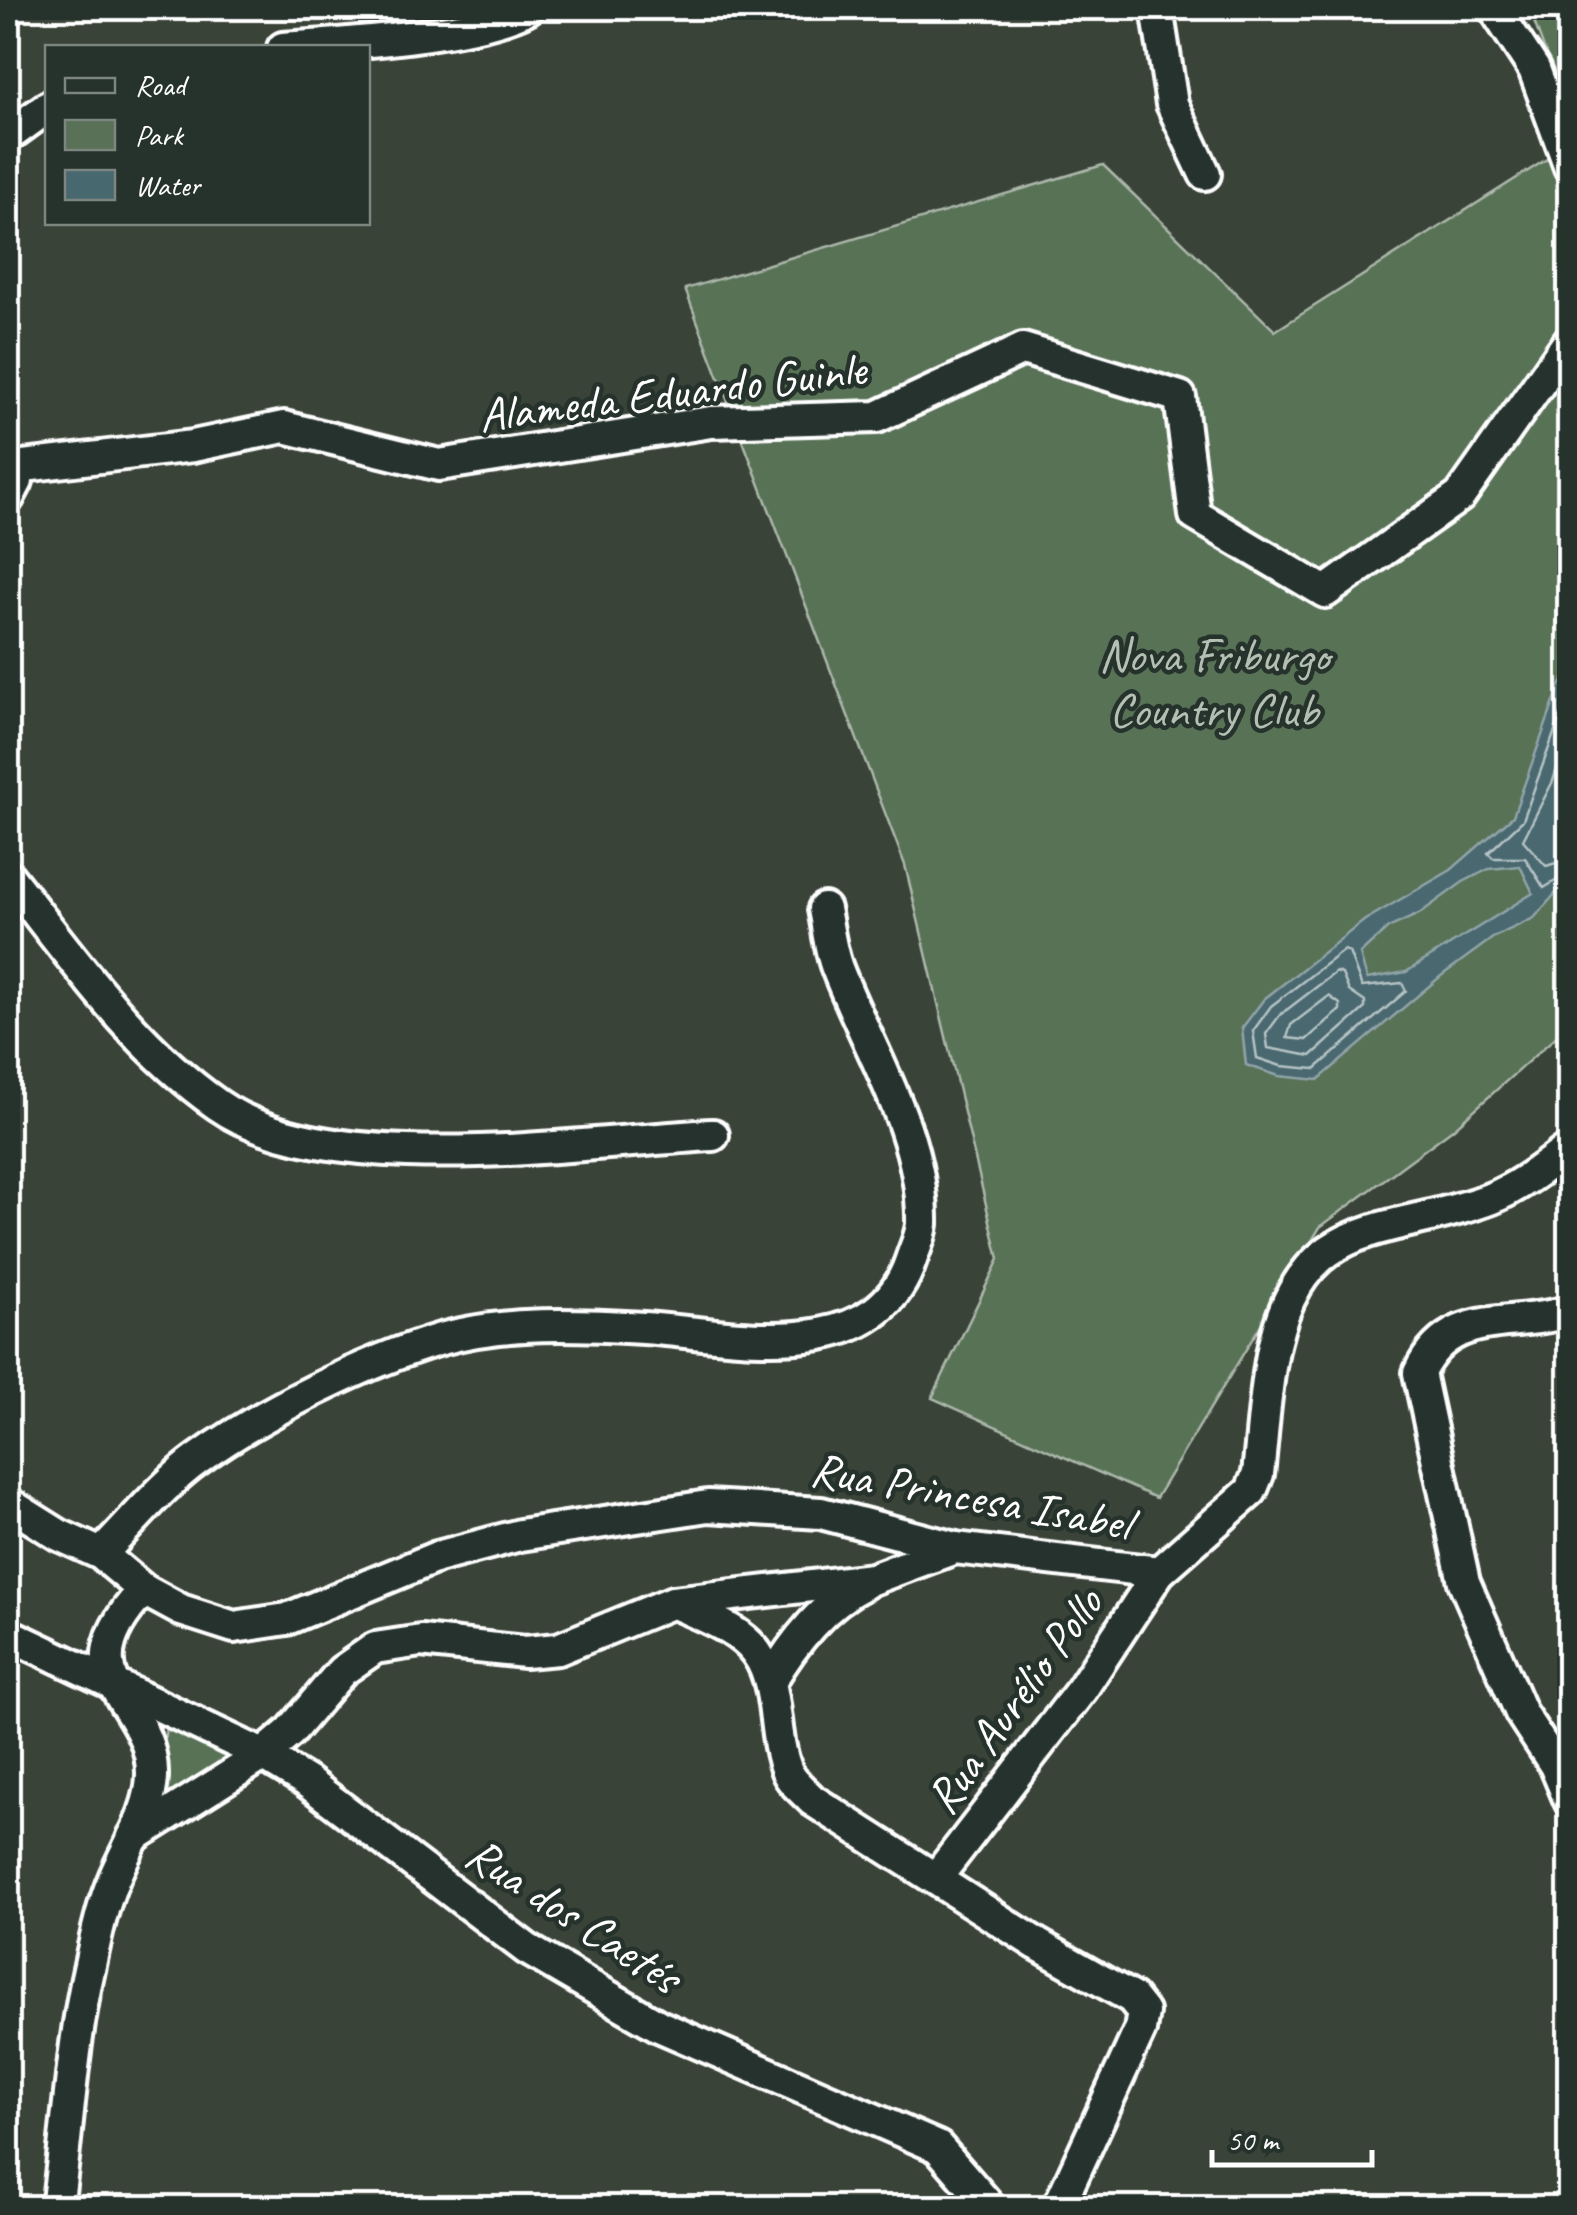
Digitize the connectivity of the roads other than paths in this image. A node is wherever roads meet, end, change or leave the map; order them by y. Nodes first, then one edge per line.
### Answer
1 (528, 8) edge
2 (1157, 8) edge
3 (1494, 8) edge
4 (310, 45) edge
5 (45, 108) edge
6 (8, 136) edge
7 (1570, 166) edge
8 (1205, 174) dead end
9 (1570, 340) edge
10 (11, 465) edge
11 (8, 498) edge
12 (8, 876) edge
13 (824, 909) dead end
14 (712, 1135) dead end
15 (1570, 1148) edge
16 (1570, 1311) edge
17 (8, 1503) edge
18 (955, 1548) junction
19 (101, 1554) junction
20 (1159, 1572) junction
21 (872, 1579) junction
22 (144, 1590) junction
23 (673, 1602) junction
24 (8, 1634) edge
25 (111, 1681) junction
26 (770, 1682) junction
27 (263, 1755) junction
28 (1570, 1801) edge
29 (133, 1838) junction
30 (936, 1878) junction
31 (56, 2208) edge
32 (990, 2208) edge
33 (1058, 2208) edge

1 - 4 street
2 - 8 street
3 - 7 street
5 - 6 street
9 - 10 street, Alameda Eduardo Guinle
10 - 11 street
12 - 14 street
13 - 19 street
15 - 20 street, Rua Princesa Isabel
16 - 28 street
17 - 19 street, Rua Princesa Isabel
18 - 20 street, Rua Princesa Isabel
18 - 21 street
18 - 22 street, Rua Princesa Isabel
19 - 22 street, Rua Princesa Isabel
20 - 30 street, Rua Aurélio Pollo
21 - 23 street
21 - 26 street
22 - 25 street
23 - 26 street
23 - 27 street
24 - 25 street, Rua dos Caetés
25 - 27 street, Rua dos Caetés
25 - 29 street
26 - 30 street
27 - 29 street
27 - 32 street, Rua dos Caetés
29 - 31 street
30 - 33 street

